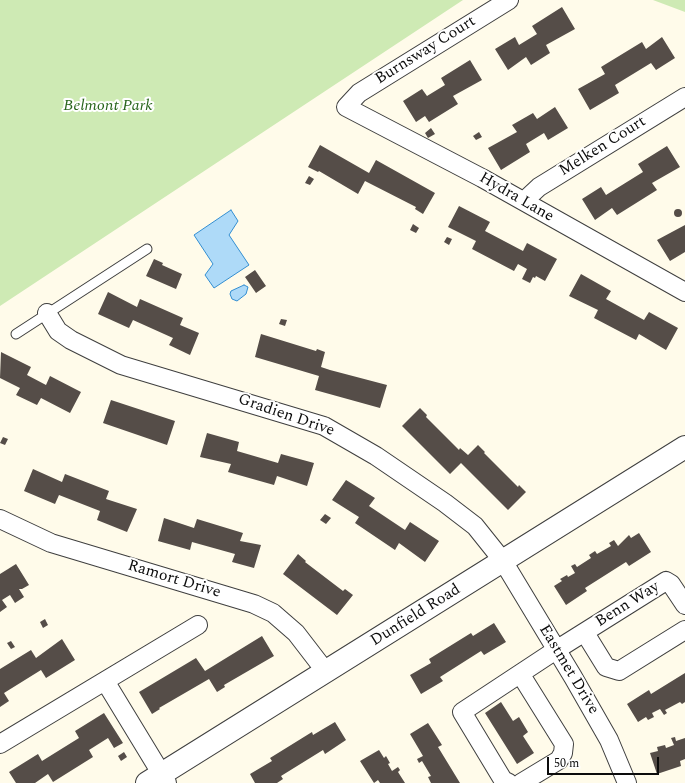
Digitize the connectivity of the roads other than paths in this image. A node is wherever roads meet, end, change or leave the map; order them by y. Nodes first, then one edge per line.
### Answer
1 (509, 0) edge
2 (685, 96) edge
3 (346, 107) joint
4 (524, 201) junction
5 (147, 249) dead end
6 (685, 292) edge
7 (47, 313) junction
8 (16, 334) dead end
9 (685, 447) edge
10 (0, 519) edge
11 (503, 561) junction
12 (685, 605) edge
13 (198, 625) dead end
14 (685, 630) edge
15 (584, 633) junction
16 (556, 650) junction
17 (326, 672) junction
18 (520, 675) junction
19 (105, 681) junction
20 (0, 744) edge
21 (159, 780) edge
22 (509, 783) edge
23 (521, 783) edge
24 (626, 783) edge

1 - 3 street, Burnsway Court
2 - 4 street, Melken Court
3 - 4 street, Hydra Lane
4 - 6 street, Hydra Lane
5 - 7 lane
7 - 8 lane
7 - 11 street, Gradien Drive
9 - 11 street, Dunfield Road
10 - 17 street, Ramort Drive
11 - 16 street, Eastmet Drive
11 - 17 street, Dunfield Road
12 - 15 street, Benn Way
13 - 19 street
14 - 15 street, Benn Way
15 - 16 street, Benn Way
16 - 18 street, Benn Way
16 - 24 street, Eastmet Drive
17 - 21 street, Dunfield Road
18 - 22 street, Benn Way
18 - 23 street
19 - 20 street
19 - 21 street

